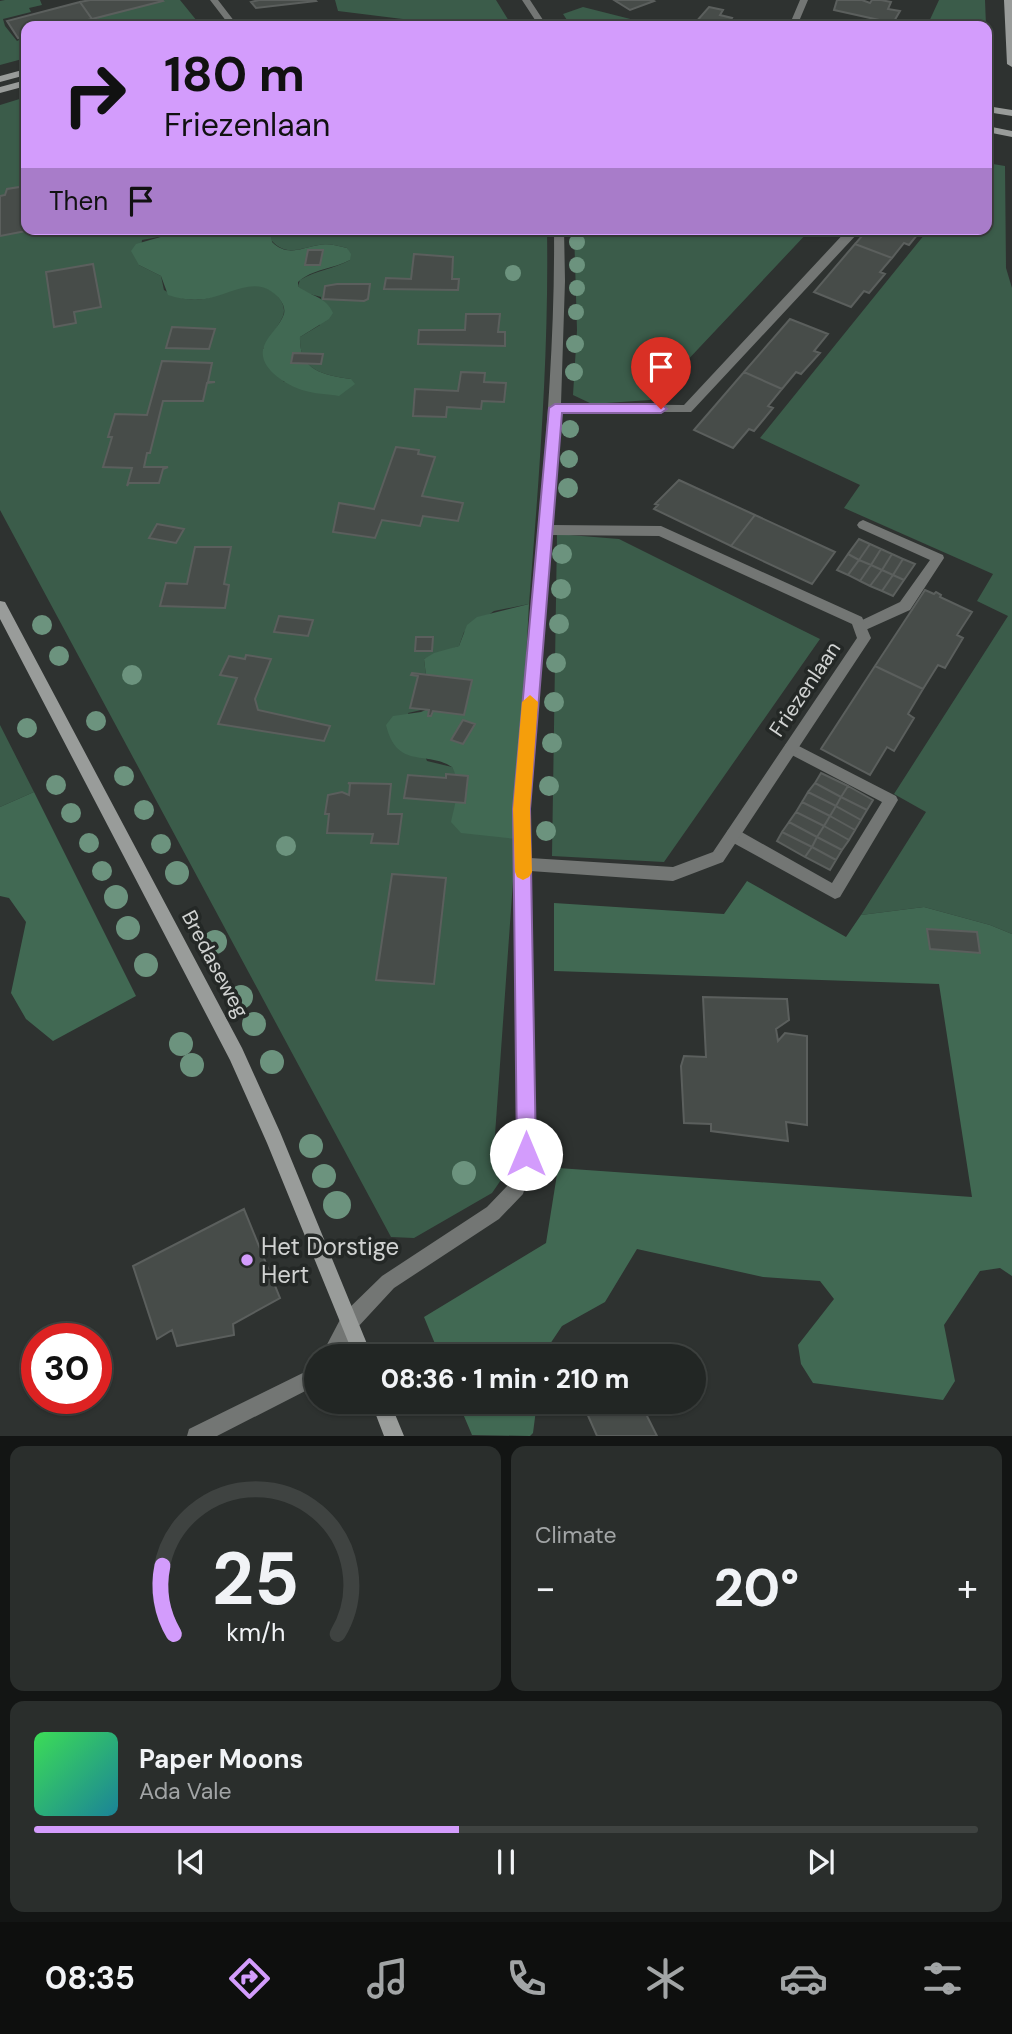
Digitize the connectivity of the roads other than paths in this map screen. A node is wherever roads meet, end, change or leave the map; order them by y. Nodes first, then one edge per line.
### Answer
1 (214, 0) edge
2 (526, 0) edge
3 (804, 0) edge
4 (1008, 0) edge
5 (230, 21) edge
6 (540, 21) edge
7 (795, 21) edge
8 (1012, 64) edge
9 (21, 73) edge
10 (0, 79) edge
11 (21, 84) edge
12 (0, 90) edge
13 (992, 110) edge
14 (1012, 113) edge
15 (992, 130) edge
16 (1012, 134) edge
17 (559, 235) edge
18 (850, 235) edge
19 (555, 408) junction
20 (863, 525) dead end
21 (543, 530) junction
22 (0, 606) edge
23 (861, 627) junction
24 (791, 748) junction
25 (733, 835) junction
26 (523, 864) junction
27 (349, 1321) junction
28 (337, 1344) edge
29 (358, 1344) edge
30 (304, 1382) edge
31 (386, 1414) edge
32 (196, 1436) edge
33 (394, 1436) edge

1 - 5 street
2 - 6 street
3 - 7 street
4 - 8 street
9 - 10 street
11 - 12 street
13 - 14 street
15 - 16 street
17 - 19 street
18 - 19 street
19 - 21 street
20 - 23 street
21 - 23 street, Friezenlaan
21 - 26 street
22 - 27 street, Bredaseweg
23 - 24 street, Friezenlaan
24 - 25 street, Friezenlaan
24 - 25 street
25 - 26 street, Friezenlaan
26 - 27 street
27 - 28 street
27 - 29 street, Bredaseweg
30 - 32 street
31 - 33 street

